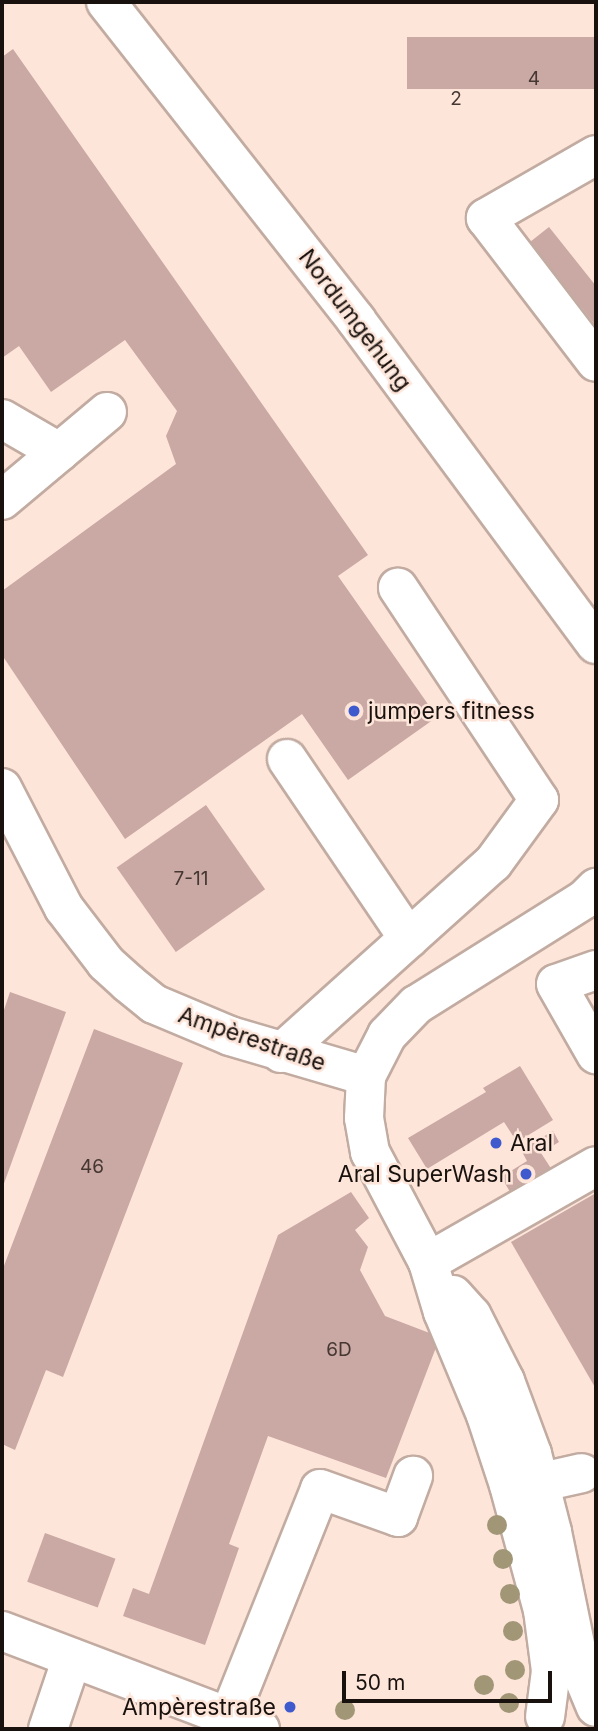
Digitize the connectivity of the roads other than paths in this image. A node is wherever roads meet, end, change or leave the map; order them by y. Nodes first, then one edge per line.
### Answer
1 (106, 2) edge
2 (596, 155) edge
3 (596, 362) edge
4 (107, 412) dead end
5 (2, 419) edge
6 (60, 452) junction
7 (2, 500) edge
8 (398, 588) dead end
9 (596, 644) edge
10 (287, 759) dead end
11 (2, 788) edge
12 (592, 894) edge
13 (409, 939) junction
14 (596, 970) edge
15 (281, 1053) junction
16 (596, 1054) edge
17 (366, 1076) junction
18 (596, 1166) edge
19 (432, 1276) junction
20 (582, 1473) dead end
21 (413, 1476) dead end
22 (540, 1485) junction
23 (2, 1631) edge
24 (72, 1658) junction
25 (596, 1707) edge
26 (596, 1715) edge
27 (244, 1723) edge
28 (537, 1723) edge
29 (48, 1729) edge

1 - 9 street, Nordumgehung
2 - 3 street
4 - 6 street
5 - 6 street
6 - 7 street
8 - 13 street
10 - 13 street
11 - 15 street, Ampèrestraße
12 - 17 street
13 - 15 street
14 - 16 street
15 - 17 street, Ampèrestraße
17 - 19 street
18 - 19 street
19 - 22 street
19 - 28 street
20 - 22 street
21 - 27 street
22 - 25 street
23 - 24 street
24 - 27 street
24 - 29 street
26 - 28 street

